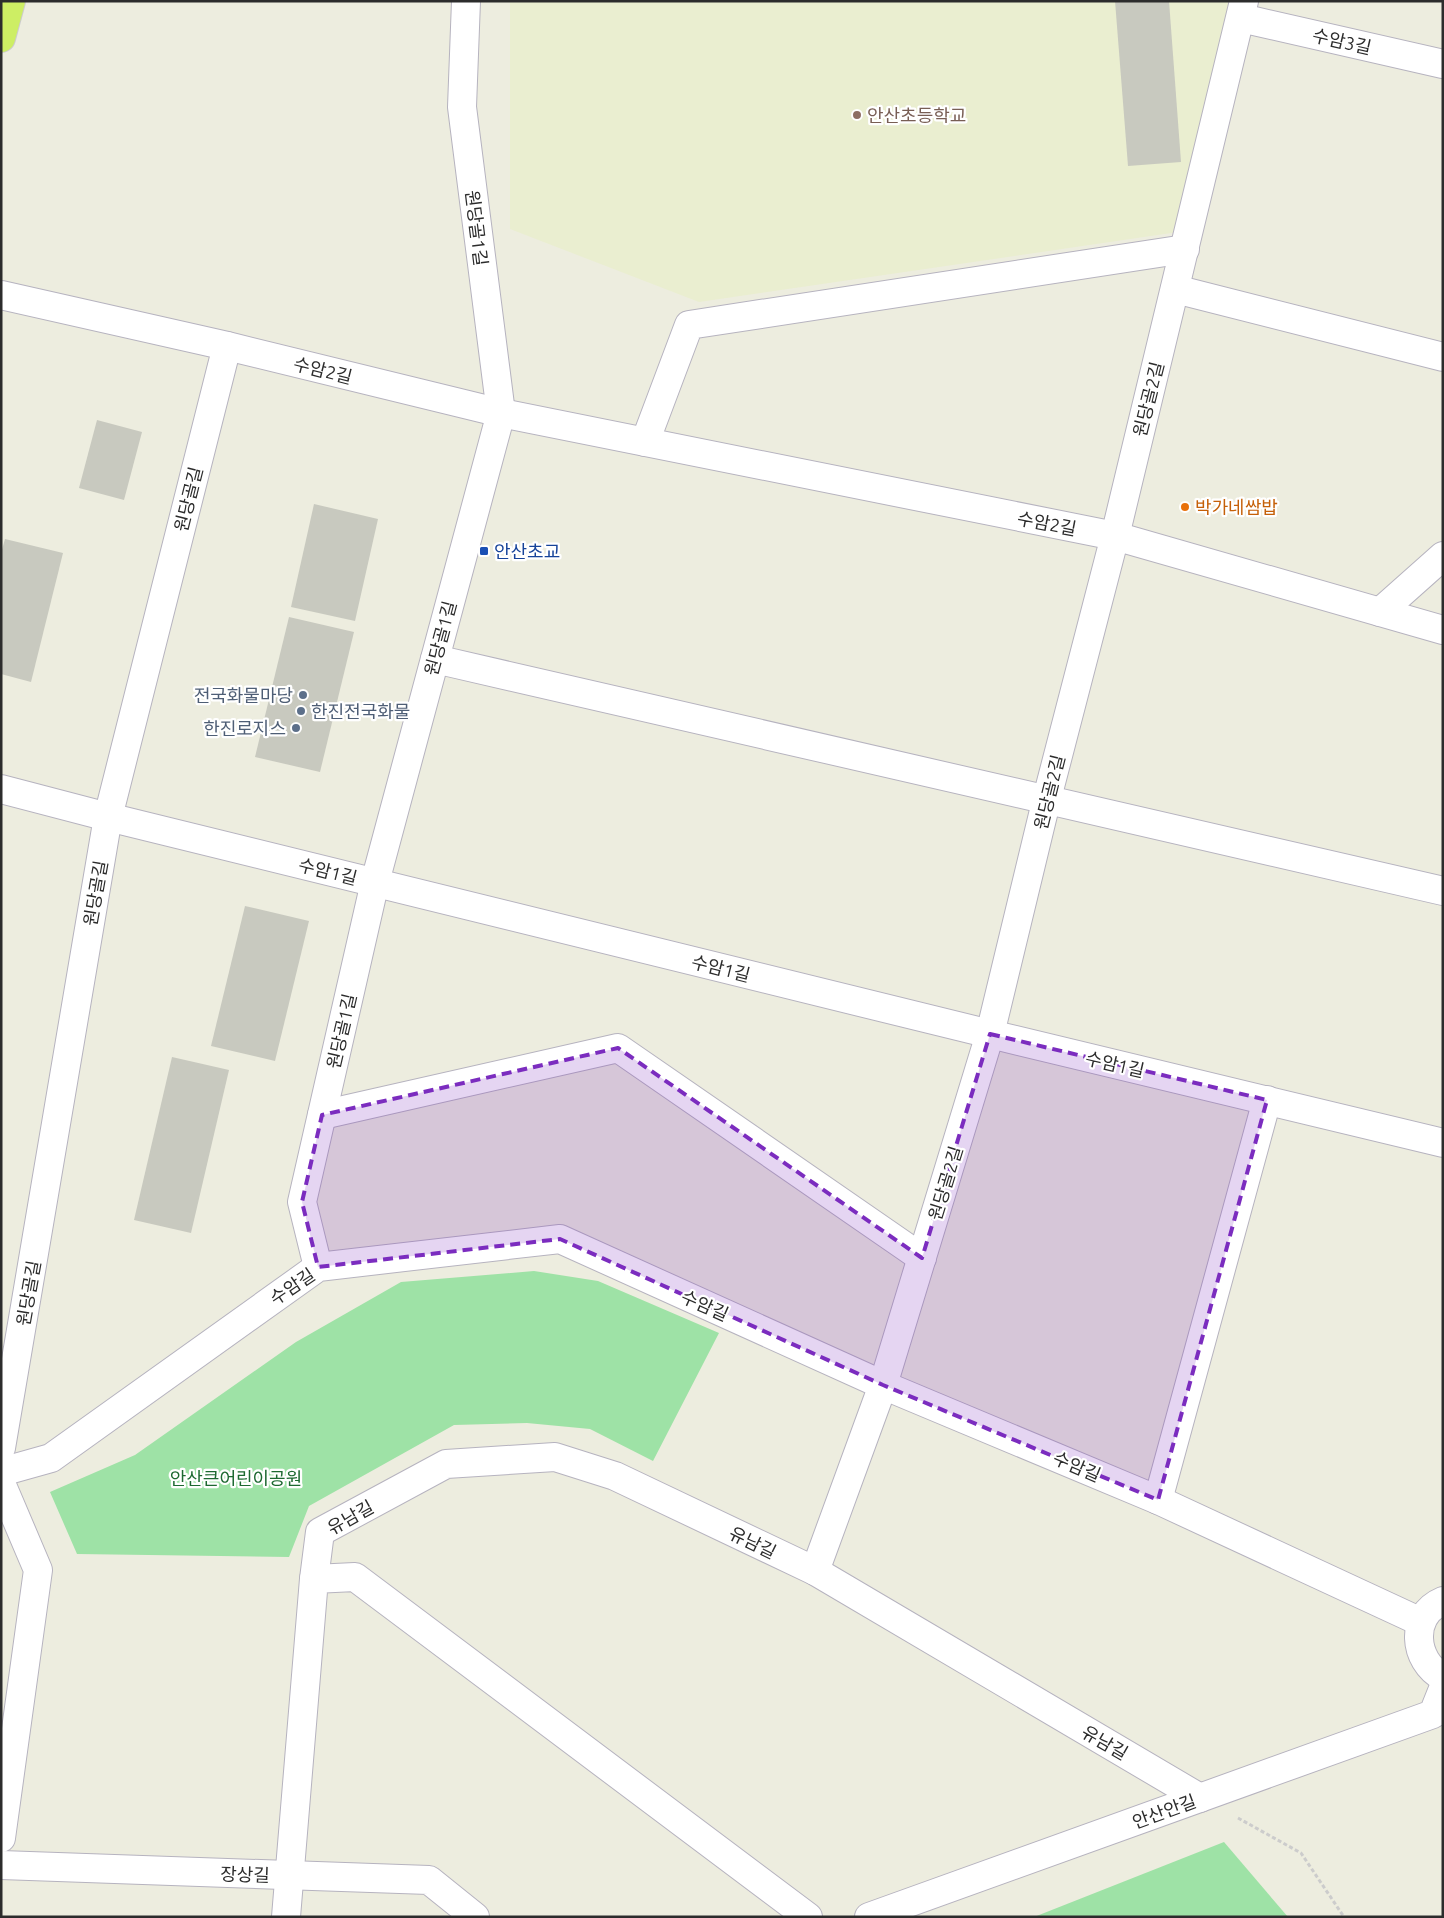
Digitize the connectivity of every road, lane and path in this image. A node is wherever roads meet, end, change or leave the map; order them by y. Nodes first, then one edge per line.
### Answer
1 (11, 1) edge
2 (466, 1) edge
3 (1242, 9) edge
4 (1, 38) edge
5 (1443, 64) edge
6 (1185, 249) junction
7 (1175, 289) junction
8 (1, 295) edge
9 (227, 346) junction
10 (1443, 357) edge
11 (500, 413) junction
12 (645, 442) junction
13 (1115, 536) junction
14 (1443, 556) edge
15 (1380, 612) junction
16 (1443, 630) edge
17 (435, 659) junction
18 (1, 788) edge
19 (1047, 798) junction
20 (108, 817) junction
21 (375, 882) junction
22 (1443, 891) edge
23 (990, 1034) junction
24 (1267, 1100) junction
25 (322, 1115) junction
26 (1443, 1143) edge
27 (922, 1258) junction
28 (318, 1267) junction
29 (884, 1385) junction
30 (1, 1448) edge
31 (1, 1472) edge
32 (1, 1483) edge
33 (1158, 1500) junction
34 (814, 1571) junction
35 (314, 1579) junction
36 (1443, 1601) edge
37 (1421, 1622) junction
38 (1443, 1677) edge
39 (1443, 1689) edge
40 (1200, 1798) junction
41 (1, 1838) edge
42 (1, 1865) edge
43 (289, 1876) junction
44 (286, 1917) edge
45 (475, 1917) edge
46 (808, 1917) edge
47 (869, 1917) edge
48 (1344, 1917) edge

1 - 4 main road
2 - 11 street, 원당골1길
3 - 5 street, 수암3길
3 - 6 street, 원당골2길
6 - 7 street, 원당골2길
6 - 12 street
7 - 10 street
7 - 13 street, 원당골2길
8 - 9 street, 수암2길
9 - 11 street, 수암2길
9 - 20 street, 원당골길
11 - 12 street, 수암2길
11 - 17 street, 원당골1길
12 - 13 street, 수암2길
13 - 15 street, 수암2길
13 - 19 street, 원당골2길
14 - 15 street
15 - 16 street, 수암2길
17 - 19 street
17 - 21 street, 원당골1길
18 - 20 street, 수암1길
19 - 22 street
19 - 23 street, 원당골2길
20 - 21 street, 수암1길
20 - 30 street, 원당골길
21 - 23 street, 수암1길
21 - 25 street, 원당골1길
23 - 24 street, 수암1길
23 - 27 street, 원당골2길
24 - 26 street, 수암1길
24 - 33 street
25 - 27 street
25 - 28 street, 원당골1길
27 - 29 street, 원당골2길
28 - 29 street, 수암길
28 - 31 street, 수암길
29 - 33 street, 수암길
29 - 34 street, 원당골2길
32 - 41 street
33 - 37 street, 수암길
34 - 35 street, 유남길
34 - 40 street, 유남길
35 - 43 street, 유남길
35 - 46 street
36 - 37 street
37 - 38 street
39 - 40 street, 안산안길
40 - 47 street, 안산안길
40 - 48 path
42 - 43 street, 장상길
43 - 44 street, 유남길
43 - 45 street, 장상길

